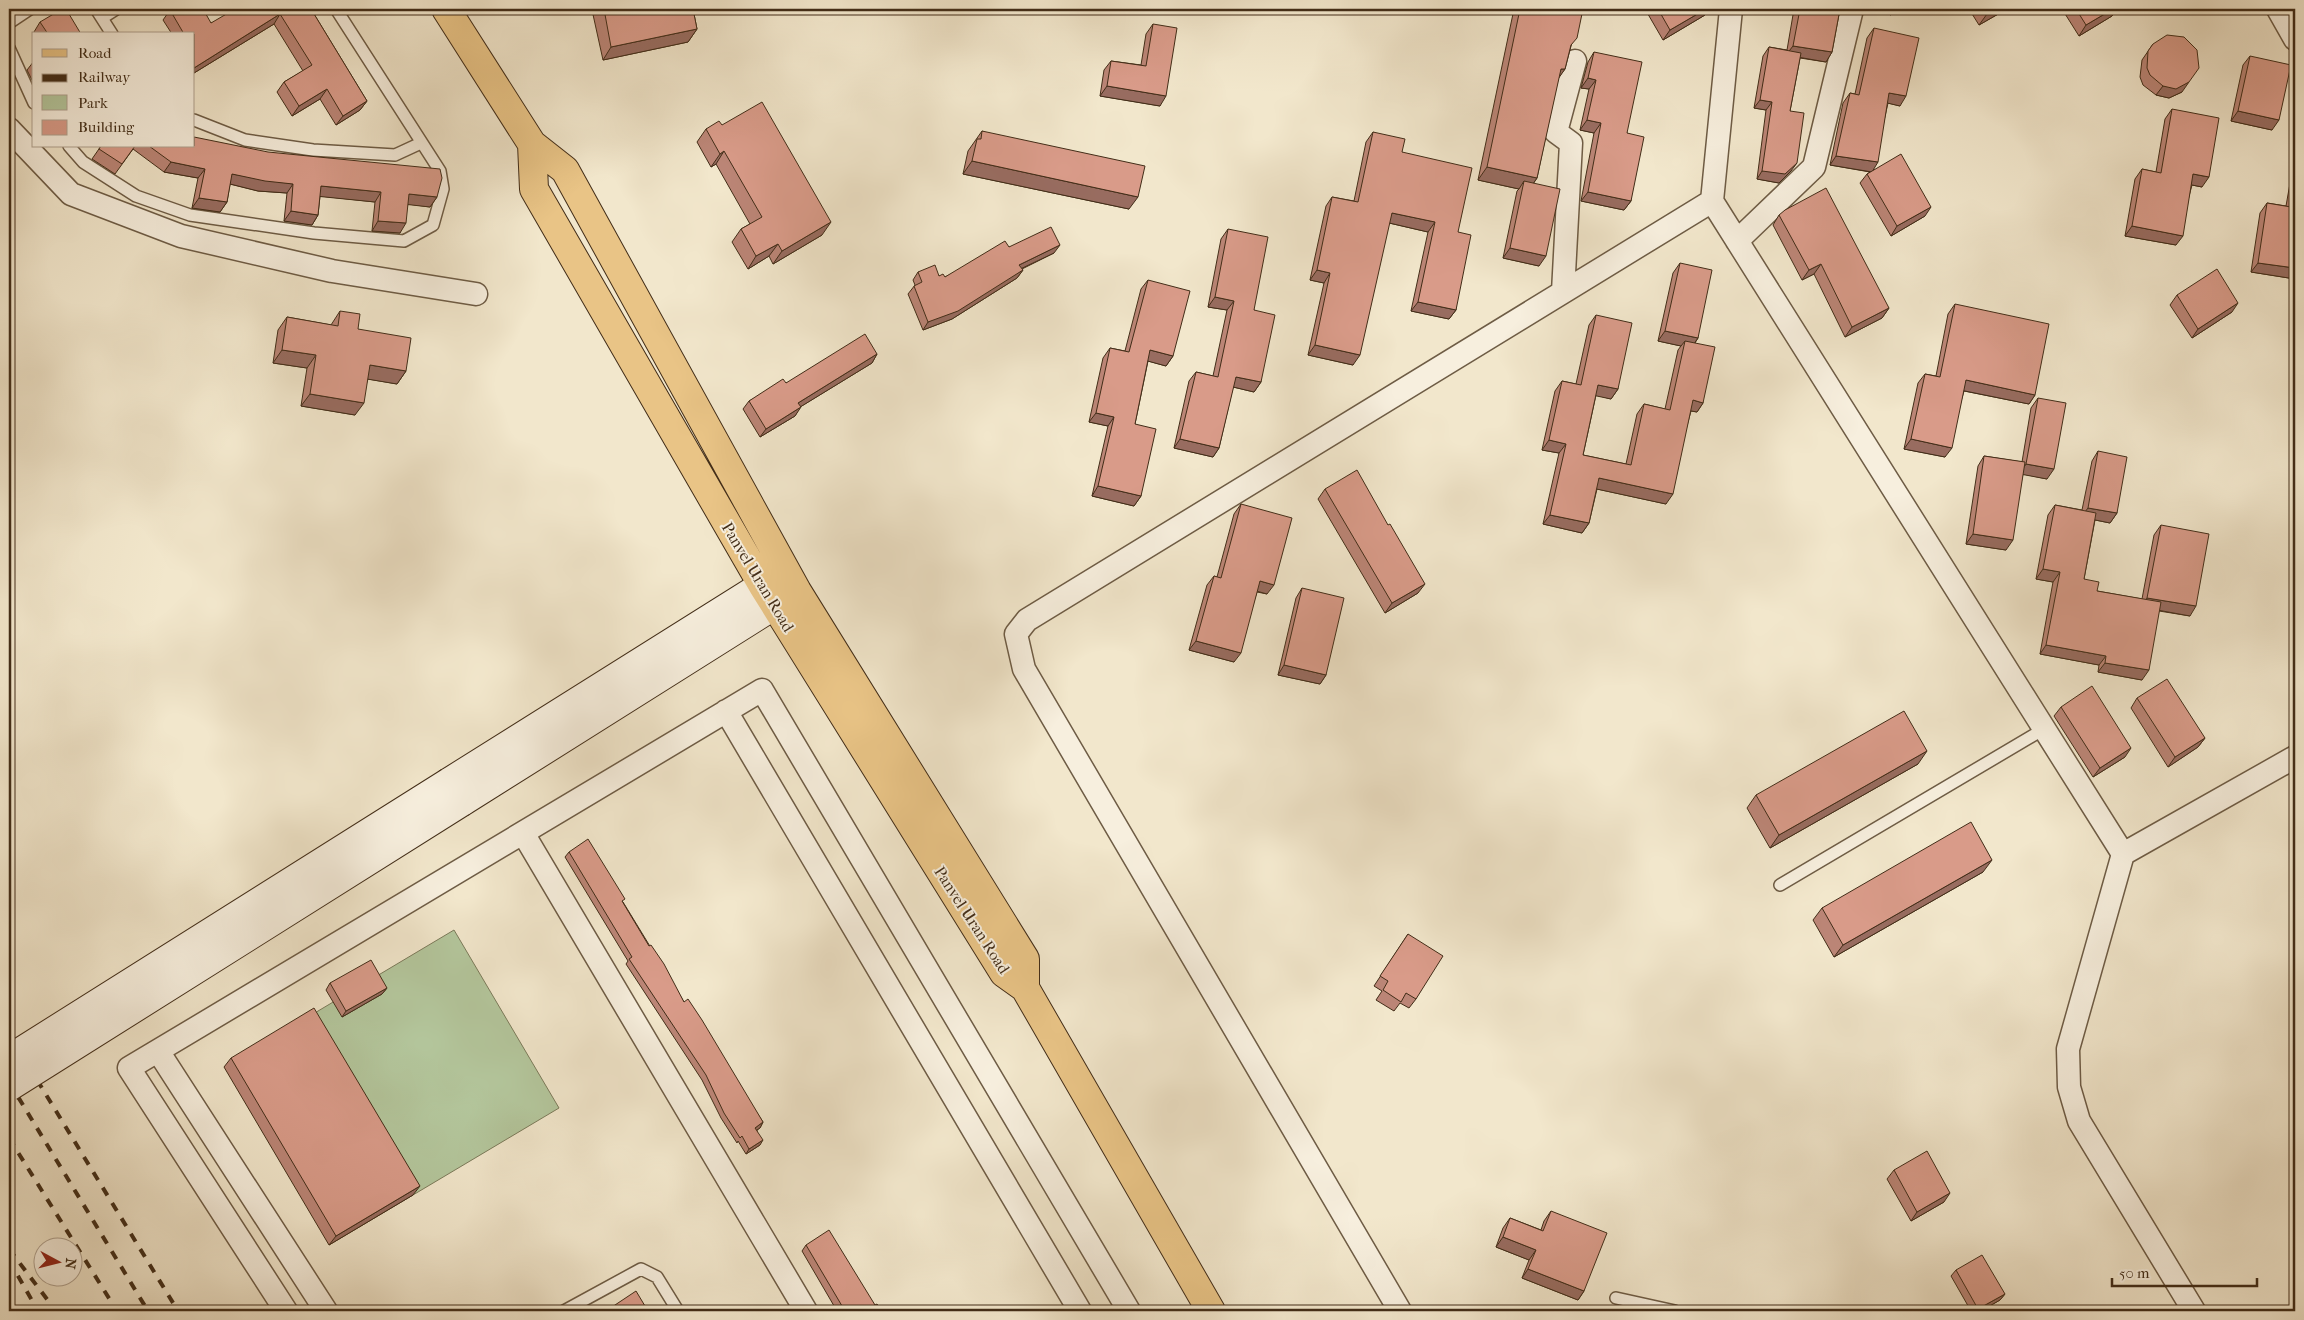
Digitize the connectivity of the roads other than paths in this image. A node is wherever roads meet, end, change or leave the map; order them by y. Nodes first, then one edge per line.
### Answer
1 (30, 9) edge
2 (116, 9) edge
3 (336, 9) edge
4 (446, 9) edge
5 (1731, 9) edge
6 (1852, 9) edge
7 (2278, 9) edge
8 (99, 14) edge
9 (9, 23) edge
10 (111, 32) edge
11 (2295, 39) edge
12 (9, 48) edge
13 (1575, 61) edge
14 (32, 99) edge
15 (195, 120) edge
16 (9, 129) edge
17 (421, 143) junction
18 (532, 144) junction
19 (71, 148) edge
20 (1712, 201) junction
21 (1737, 241) junction
22 (1563, 292) junction
23 (476, 294) dead end
24 (792, 580) junction
25 (769, 596) junction
26 (726, 712) junction
27 (2044, 729) junction
28 (2295, 757) edge
29 (456, 792) junction
30 (523, 833) junction
31 (2123, 854) junction
32 (1780, 885) dead end
33 (1025, 988) junction
34 (158, 1051) junction
35 (9, 1059) edge
36 (9, 1088) edge
37 (1616, 1298) dead end
38 (286, 1311) edge
39 (326, 1311) edge
40 (564, 1311) edge
41 (678, 1311) edge
42 (806, 1311) edge
43 (1080, 1311) edge
44 (1129, 1311) edge
45 (1211, 1311) edge
46 (1400, 1311) edge
47 (1675, 1311) edge
48 (2194, 1311) edge

1 - 9 lane
2 - 8 lane
3 - 17 lane
4 - 18 main road, Panvel Uran Road
5 - 20 street
6 - 21 street
7 - 11 street
8 - 10 lane
12 - 14 lane
13 - 22 street
15 - 17 lane
16 - 23 street
17 - 19 lane
18 - 24 main road, Panvel Uran Road
18 - 25 main road, Panvel Uran Road
20 - 21 street
20 - 22 street
21 - 27 street
22 - 46 street
24 - 25 main road
24 - 33 main road, Panvel Uran Road
25 - 29 main road
25 - 33 main road, Panvel Uran Road
26 - 30 street
26 - 43 street
26 - 44 street
27 - 31 street
27 - 32 lane
28 - 31 street
29 - 35 main road, bridge
29 - 36 main road, bridge
30 - 34 street
30 - 42 street
31 - 48 street
33 - 45 main road, Panvel Uran Road
34 - 38 street
34 - 39 street
37 - 47 lane
40 - 41 lane

